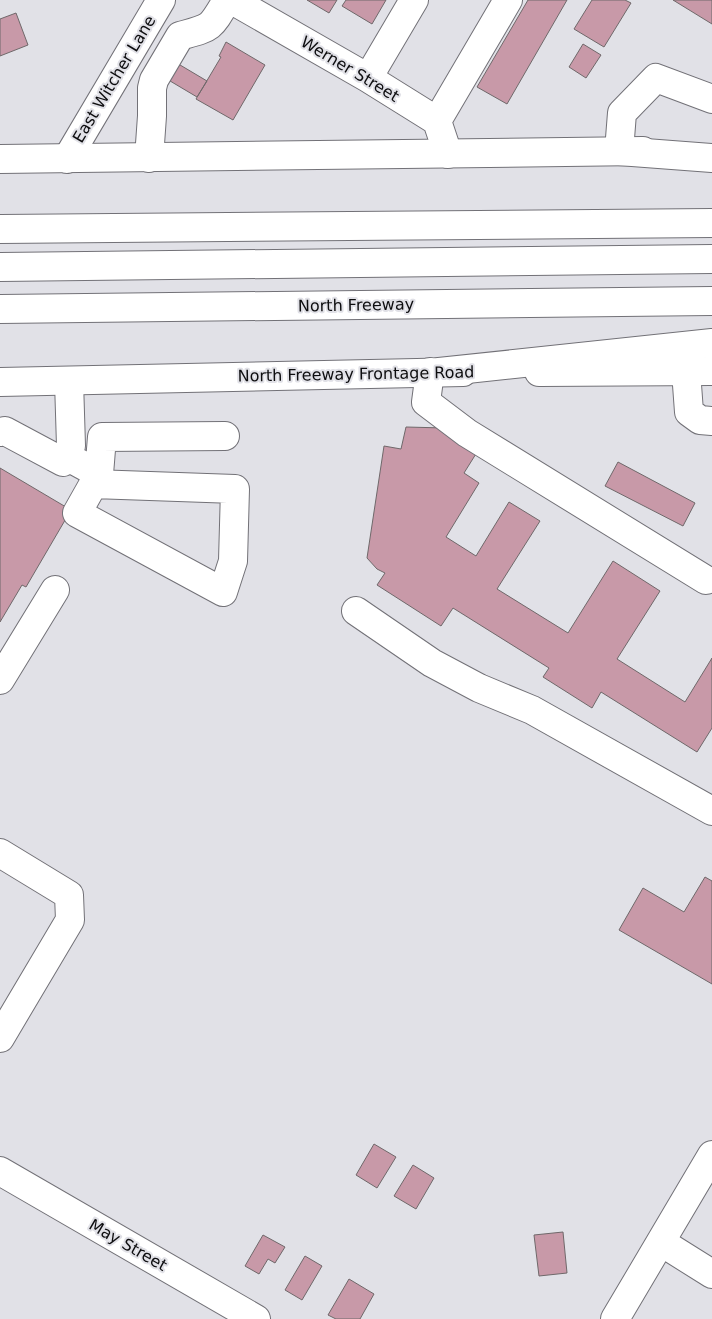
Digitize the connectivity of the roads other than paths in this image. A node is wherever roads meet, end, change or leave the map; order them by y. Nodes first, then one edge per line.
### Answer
1 (227, 0) edge
2 (232, 0) edge
3 (414, 0) edge
4 (508, 0) edge
5 (156, 9) edge
6 (180, 36) junction
7 (374, 67) junction
8 (111, 85) junction
9 (712, 99) edge
10 (152, 109) junction
11 (437, 121) junction
12 (712, 150) edge
13 (619, 151) junction
14 (448, 154) junction
15 (149, 158) junction
16 (712, 158) edge
17 (0, 159) edge
18 (67, 159) junction
19 (712, 223) edge
20 (0, 229) edge
21 (712, 259) edge
22 (0, 267) edge
23 (712, 301) edge
24 (0, 310) edge
25 (712, 344) edge
26 (699, 371) edge
27 (435, 372) junction
28 (69, 381) junction
29 (0, 382) edge
30 (712, 421) edge
31 (0, 432) edge
32 (224, 436) dead end
33 (66, 456) junction
34 (96, 479) junction
35 (706, 580) dead end
36 (55, 590) dead end
37 (356, 611) dead end
38 (0, 680) edge
39 (712, 811) edge
40 (0, 853) edge
41 (0, 1038) edge
42 (712, 1154) edge
43 (0, 1171) edge
44 (661, 1242) junction
45 (712, 1274) edge
46 (256, 1319) edge
47 (615, 1319) edge

1 - 6 main road
2 - 7 main road, Werner Street
3 - 7 main road
4 - 11 main road
5 - 6 main road
5 - 8 main road, East Witcher Lane
6 - 10 main road
7 - 11 main road, Werner Street
8 - 10 main road
8 - 18 main road, East Witcher Lane
9 - 13 main road
10 - 15 main road
11 - 14 main road
12 - 13 main road
13 - 14 main road
13 - 16 main road
14 - 15 main road
15 - 18 main road
17 - 18 main road
19 - 20 main road
21 - 22 main road
23 - 24 main road, North Freeway
25 - 27 main road
26 - 27 main road, North Freeway Frontage Road
26 - 30 main road
27 - 28 main road, North Freeway Frontage Road
27 - 35 main road
28 - 29 main road, North Freeway Frontage Road
28 - 33 main road
31 - 33 main road
32 - 34 main road
33 - 34 main road
34 - 34 main road
36 - 38 main road
37 - 39 main road
40 - 41 main road
42 - 44 main road
43 - 46 main road, May Street
44 - 45 main road
44 - 47 main road

